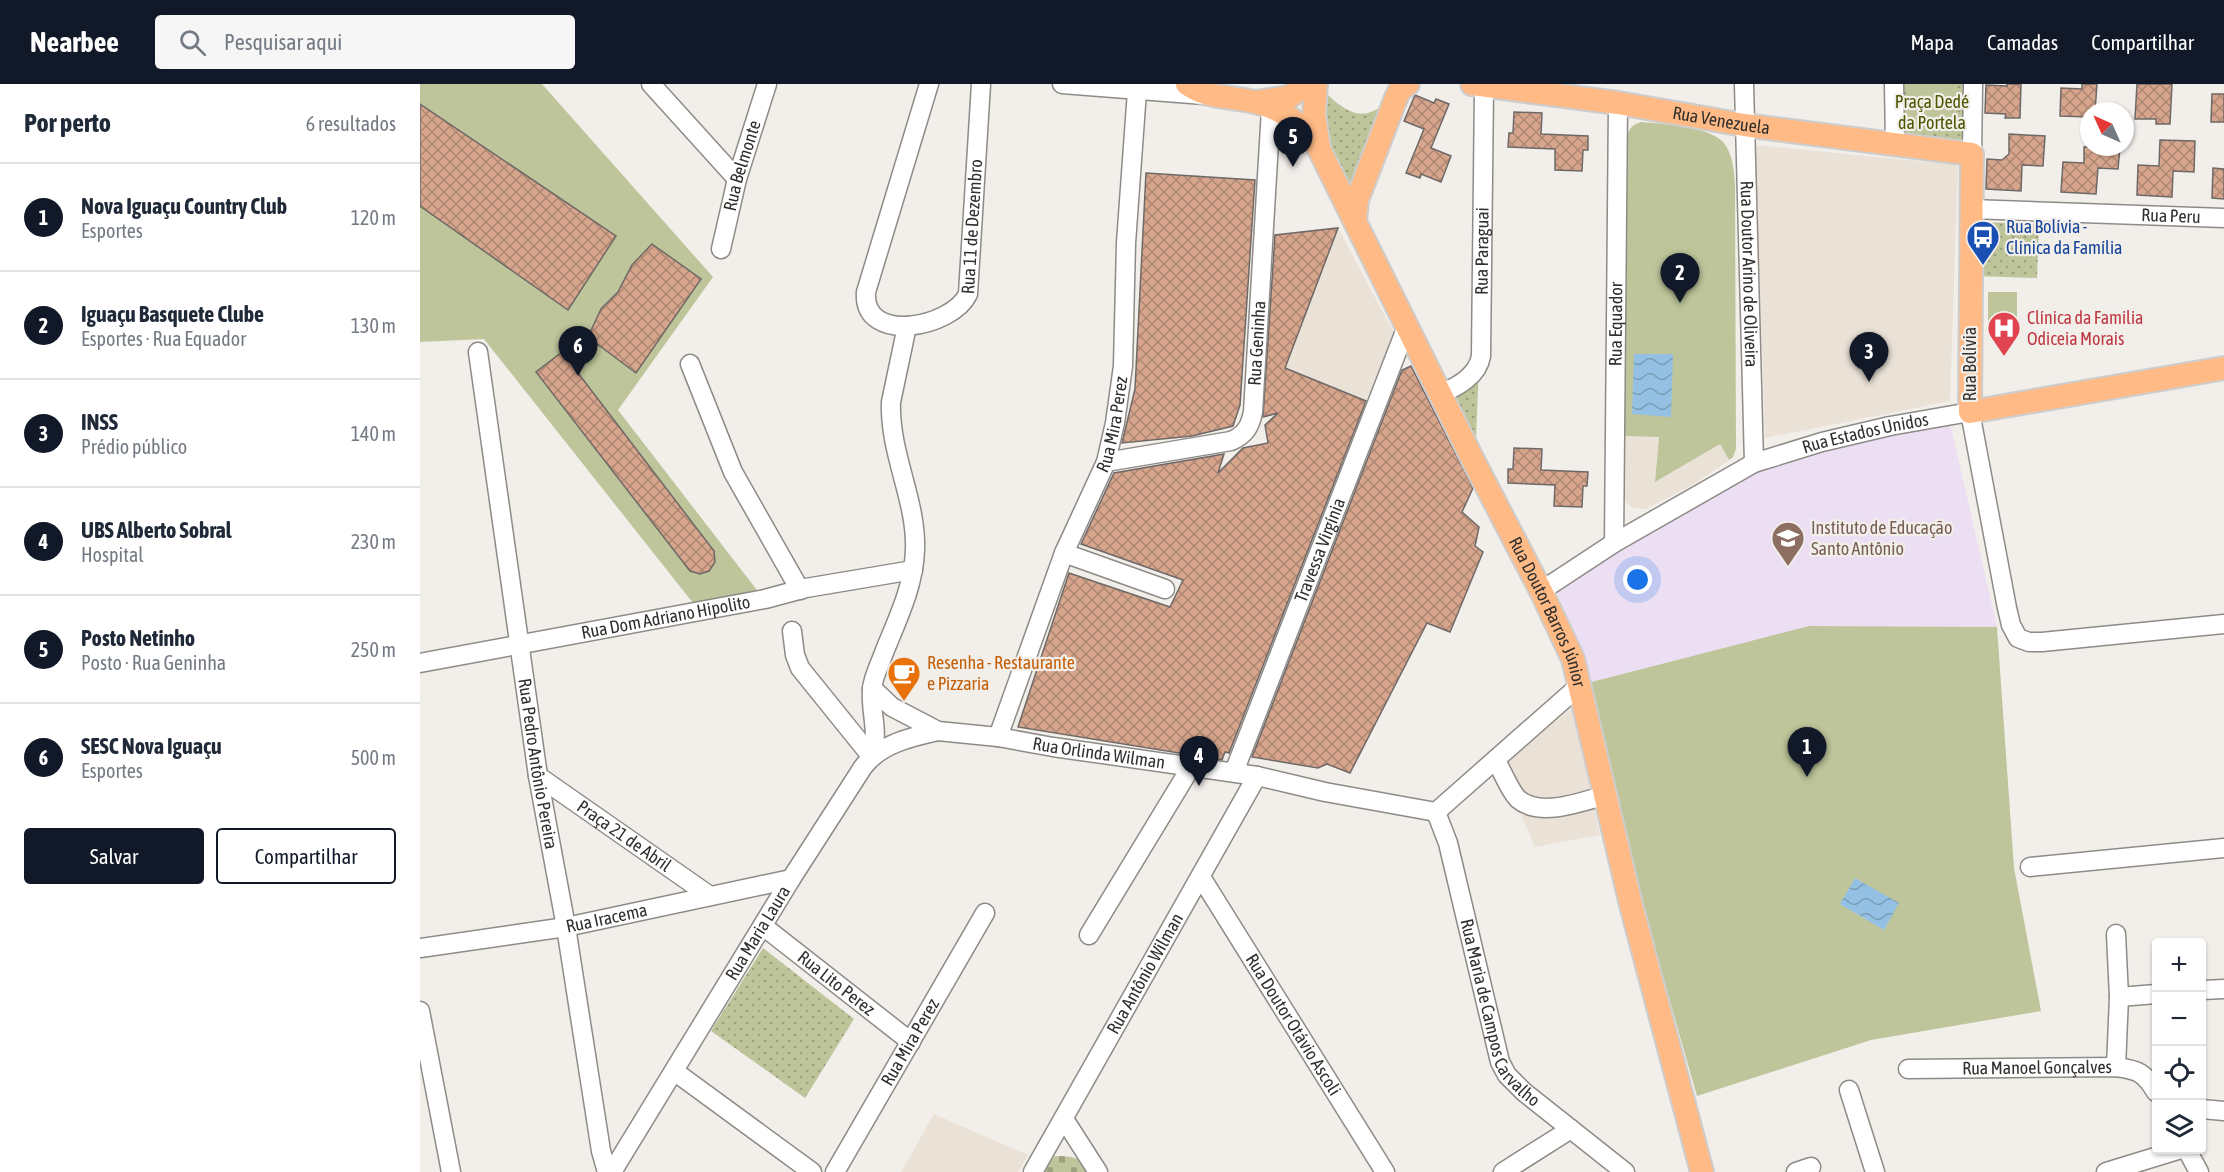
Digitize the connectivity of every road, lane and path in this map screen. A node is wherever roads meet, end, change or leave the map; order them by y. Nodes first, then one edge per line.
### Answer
1 (651, 84) edge
2 (767, 84) edge
3 (929, 84) edge
4 (981, 84) edge
5 (1062, 84) edge
6 (1187, 84) edge
7 (1306, 84) edge
8 (1316, 84) edge
9 (1408, 84) edge
10 (1744, 84) edge
11 (1894, 84) edge
12 (1973, 84) edge
13 (1478, 85) edge
14 (1144, 89) edge
15 (1209, 95) junction
16 (1618, 103) junction
17 (1264, 105) junction
18 (1744, 125) junction
19 (1894, 144) junction
20 (1320, 149) junction
21 (1972, 154) junction
22 (737, 179) junction
23 (1971, 209) junction
24 (2224, 218) edge
25 (1355, 220) junction
26 (721, 249) dead end
27 (907, 326) junction
28 (1407, 326) junction
29 (478, 352) dead end
30 (690, 364) dead end
31 (2224, 368) edge
32 (1441, 393) junction
33 (1970, 412) junction
34 (1106, 462) junction
35 (1754, 463) junction
36 (1614, 543) junction
37 (1064, 553) junction
38 (913, 570) junction
39 (1165, 589) dead end
40 (800, 590) junction
41 (1541, 591) junction
42 (2224, 624) edge
43 (792, 631) dead end
44 (519, 644) junction
45 (420, 663) edge
46 (1580, 685) junction
47 (872, 688) junction
48 (938, 731) junction
49 (998, 737) junction
50 (871, 756) junction
51 (1496, 761) junction
52 (1191, 767) junction
53 (1234, 772) junction
54 (538, 776) junction
55 (1257, 776) junction
56 (1606, 795) junction
57 (1436, 812) junction
58 (2224, 848) edge
59 (2030, 867) dead end
60 (1201, 877) junction
61 (791, 879) junction
62 (710, 896) junction
63 (985, 913) dead end
64 (763, 926) junction
65 (566, 927) junction
66 (2116, 934) dead end
67 (1089, 935) dead end
68 (420, 948) edge
69 (2224, 989) edge
70 (2206, 990) edge
71 (2152, 994) edge
72 (2119, 997) junction
73 (420, 1011) edge
74 (910, 1042) junction
75 (2116, 1066) junction
76 (1908, 1069) dead end
77 (674, 1071) junction
78 (2152, 1085) edge
79 (1850, 1090) dead end
80 (2206, 1109) edge
81 (2224, 1111) edge
82 (1064, 1119) junction
83 (1571, 1130) junction
84 (2162, 1154) edge
85 (2190, 1154) edge
86 (451, 1172) edge
87 (607, 1172) edge
88 (612, 1172) edge
89 (812, 1172) edge
90 (835, 1172) edge
91 (1034, 1172) edge
92 (1098, 1172) edge
93 (1385, 1172) edge
94 (1503, 1172) edge
95 (1625, 1172) edge
96 (1702, 1172) edge
97 (1875, 1172) edge
98 (2106, 1172) edge
99 (2199, 1172) edge

1 - 22 street
2 - 22 street, Rua Belmonte
3 - 27 street, Rua 11 de Dezembro
4 - 27 street, Rua 11 de Dezembro
5 - 14 street
6 - 15 main road
7 - 17 main road
8 - 20 main road, Rua Doutor Barros Júnior
9 - 25 main road
10 - 18 street, Rua Doutor Arino de Oliveira
11 - 19 street
12 - 21 street, Rua Bolívia
13 - 16 main road, Rua Venezuela
13 - 32 street, Rua Paraguai
14 - 15 street
14 - 34 street, Rua Mira Perez
15 - 17 main road
16 - 18 main road, Rua Venezuela
16 - 36 street, Rua Equador
17 - 20 main road
17 - 34 street, Rua Geninha
18 - 19 main road, Rua Venezuela
18 - 35 street, Rua Doutor Arino de Oliveira
19 - 21 main road, Rua Venezuela
20 - 25 main road, Rua Doutor Barros Júnior
21 - 23 main road, Rua Bolívia
22 - 26 street, Rua Belmonte
23 - 24 street, Rua Peru
23 - 33 main road, Rua Bolívia
25 - 28 main road, Rua Doutor Barros Júnior
27 - 38 street
28 - 32 main road, Rua Doutor Barros Júnior
28 - 53 street, Travessa Virgínia
29 - 44 street, Rua Pedro Antônio Pereira
30 - 40 street
31 - 33 main road, Rua Estados Unidos
32 - 41 main road, Rua Doutor Barros Júnior
33 - 35 street, Rua Estados Unidos
33 - 42 street, Rua Bolívia
34 - 37 street, Rua Mira Perez
35 - 36 street, Rua Estados Unidos
36 - 41 street, Rua Estados Unidos
37 - 39 street
37 - 49 street, Rua Mira Perez
38 - 40 street, Rua Dom Adriano Hipolito
38 - 47 street
40 - 44 street, Rua Dom Adriano Hipolito
41 - 46 main road, Rua Doutor Barros Júnior
43 - 50 street
44 - 45 street, Rua Dom Adriano Hipolito
44 - 54 street, Rua Pedro Antônio Pereira
46 - 51 street
46 - 56 main road, Rua Doutor Barros Júnior
47 - 48 street, Rua Orlinda Wilman
47 - 50 street
48 - 49 street, Rua Orlinda Wilman
48 - 50 street
49 - 52 street, Rua Orlinda Wilman
50 - 61 street, Rua Maria Laura
51 - 56 street
51 - 57 street
52 - 53 street, Rua Orlinda Wilman
52 - 67 street
53 - 55 street, Rua Orlinda Wilman
54 - 62 street, Praça 21 de Abril
54 - 65 street, Rua Pedro Antônio Pereira
55 - 57 street, Rua Orlinda Wilman
55 - 60 street, Rua Antônio Wilman
56 - 96 main road, Rua Doutor Barros Júnior
57 - 83 street, Rua Maria de Campos Carvalho
58 - 59 street
60 - 82 street, Rua Antônio Wilman
60 - 93 street, Rua Doutor Otávio Ascoli
61 - 62 street, Rua Iracema
61 - 64 street, Rua Maria Laura
62 - 65 street, Rua Iracema
63 - 74 street, Rua Mira Perez
64 - 74 street, Rua Lito Perez
64 - 77 street, Rua Maria Laura
65 - 68 street, Rua Iracema
65 - 87 street, Rua Pedro Antônio Pereira
66 - 72 street
69 - 70 street
71 - 72 street
72 - 75 street
73 - 86 street
74 - 90 street, Rua Mira Perez
75 - 76 street, Rua Manoel Gonçalves
75 - 78 street, Rua Manoel Gonçalves
77 - 88 street, Rua Maria Laura
77 - 89 street
79 - 97 street
80 - 81 street
82 - 91 street, Rua Antônio Wilman
82 - 92 street
83 - 94 street
83 - 95 street, Rua Maria de Campos Carvalho
84 - 98 street
85 - 99 street

